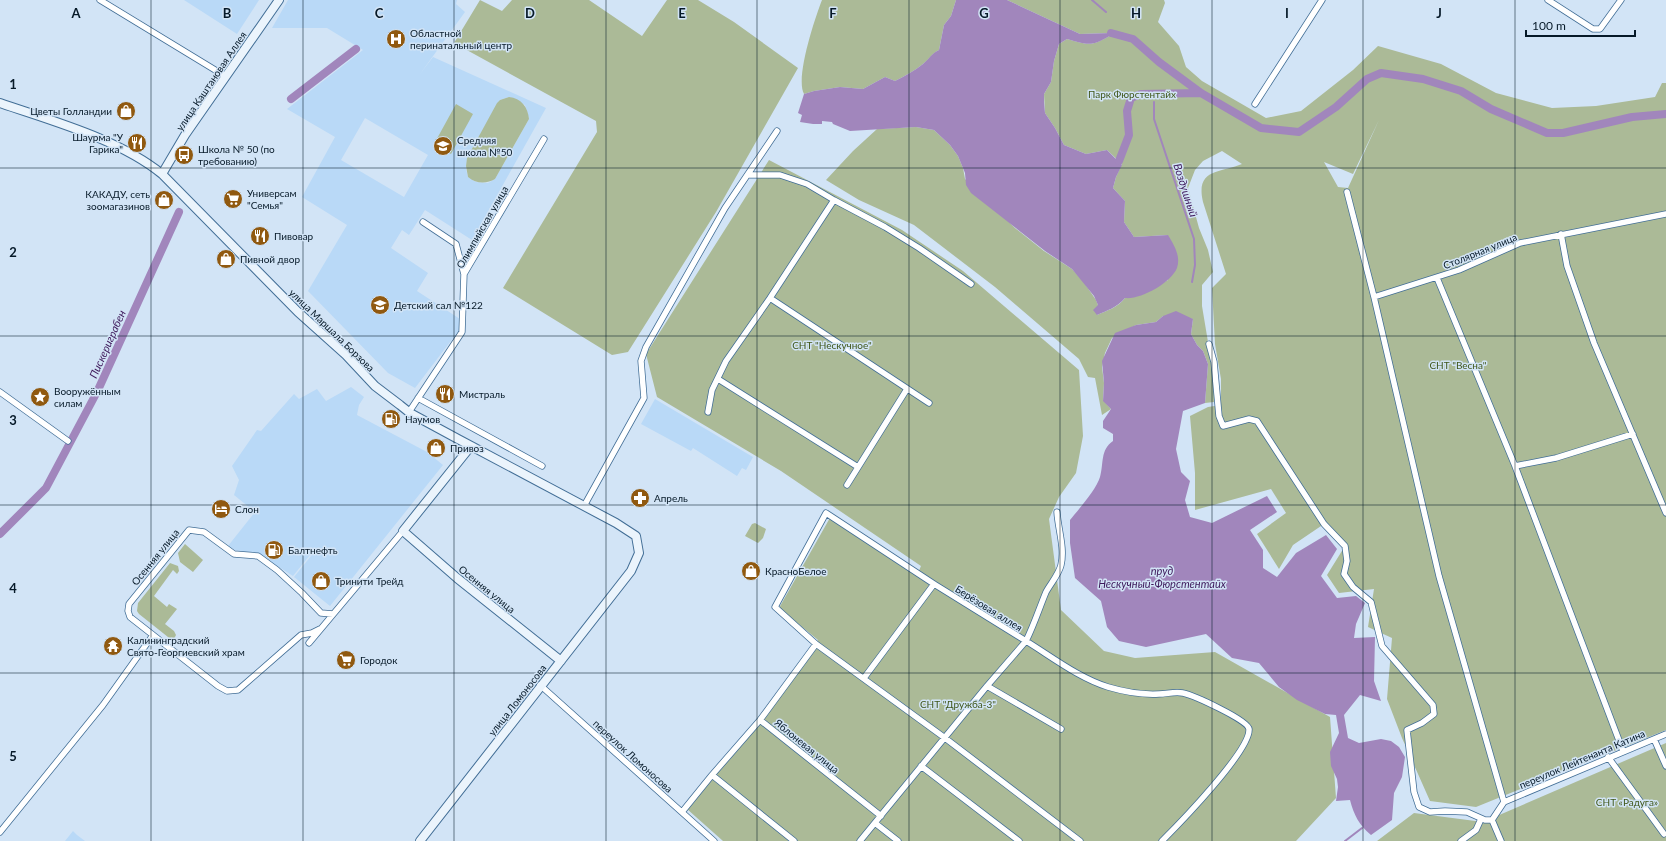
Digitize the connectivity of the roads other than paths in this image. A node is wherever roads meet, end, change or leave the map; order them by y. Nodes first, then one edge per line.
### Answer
1 (100, 0) edge
2 (279, 0) edge
3 (1322, 0) edge
4 (1548, 0) edge
5 (1621, 0) edge
6 (225, 76) junction
7 (0, 103) edge
8 (1255, 104) dead end
9 (777, 131) dead end
10 (544, 139) dead end
11 (162, 174) junction
12 (748, 175) junction
13 (1347, 192) dead end
14 (834, 200) junction
15 (1666, 214) edge
16 (423, 222) dead end
17 (1561, 234) junction
18 (464, 274) junction
19 (1436, 278) junction
20 (971, 284) dead end
21 (1374, 297) junction
22 (770, 298) junction
23 (1209, 344) dead end
24 (718, 378) junction
25 (907, 389) junction
26 (0, 392) edge
27 (418, 398) junction
28 (928, 403) dead end
29 (409, 412) junction
30 (708, 412) dead end
31 (1632, 434) junction
32 (68, 440) dead end
33 (471, 446) junction
34 (542, 466) dead end
35 (1515, 466) junction
36 (858, 467) junction
37 (847, 485) dead end
38 (584, 506) junction
39 (1057, 512) dead end
40 (1666, 513) edge
41 (403, 531) junction
42 (631, 571) joint
43 (934, 584) junction
44 (333, 614) junction
45 (320, 629) junction
46 (153, 635) junction
47 (1026, 641) junction
48 (309, 643) dead end
49 (816, 644) junction
50 (561, 661) junction
51 (864, 678) junction
52 (540, 685) junction
53 (987, 686) junction
54 (760, 720) junction
55 (1061, 729) dead end
56 (1666, 734) edge
57 (945, 738) junction
58 (1654, 739) junction
59 (1624, 751) junction
60 (1608, 757) junction
61 (921, 766) junction
62 (1666, 766) edge
63 (712, 775) junction
64 (1504, 802) junction
65 (682, 812) junction
66 (881, 816) junction
67 (1481, 819) junction
68 (1492, 820) junction
69 (875, 823) junction
70 (0, 832) edge
71 (1664, 834) dead end
72 (420, 841) edge
73 (714, 841) edge
74 (794, 841) edge
75 (860, 841) edge
76 (898, 841) edge
77 (1019, 841) edge
78 (1080, 841) edge
79 (1162, 841) edge
80 (1461, 841) edge
81 (1502, 841) edge

1 - 6 street
2 - 6 main road, улица Каштановая Аллея
3 - 8 street
4 - 5 street
6 - 11 main road, улица Каштановая Аллея
7 - 11 main road, улица Маршала Борзова
9 - 12 street
10 - 18 street, Олимпийская улица
11 - 29 main road, улица Маршала Борзова
12 - 14 street
12 - 38 street
13 - 21 street
14 - 20 street
14 - 22 street
15 - 17 street, Столярная улица
16 - 18 street
17 - 19 street, Столярная улица
17 - 31 street
18 - 27 street, Олимпийская улица
19 - 21 street, Столярная улица
19 - 35 street
21 - 64 street
22 - 24 street
22 - 25 street
23 - 67 street
24 - 30 street
24 - 36 street
25 - 28 street
25 - 36 street
26 - 32 street
27 - 29 street, Олимпийская улица
27 - 34 street
29 - 33 main road, улица Маршала Борзова
31 - 35 street
31 - 40 street
33 - 38 main road, улица Маршала Борзова
33 - 41 main road
35 - 59 street
36 - 37 street
38 - 42 main road, улица Маршала Борзова
39 - 47 street
41 - 44 street
41 - 50 main road, Осенняя улица
42 - 50 main road, улица Ломоносова
43 - 47 street, Берёзовая аллея
43 - 49 street, Берёзовая аллея
43 - 51 street
44 - 45 street
44 - 46 street, Осенняя улица
45 - 46 street, Осенняя улица
45 - 48 street
46 - 70 street
47 - 53 street, Берёзовая аллея
47 - 79 street
49 - 51 street
49 - 54 street
50 - 52 main road, улица Ломоносова
51 - 57 street
52 - 65 street, переулок Ломоносова
52 - 72 main road, улица Ломоносова
53 - 55 street
53 - 57 street, Берёзовая аллея
54 - 63 street, Яблоневая улица
54 - 66 street, Яблоневая улица
56 - 58 street, переулок Лейтенанта Катина
57 - 61 street, Берёзовая аллея
57 - 78 street
58 - 59 street, переулок Лейтенанта Катина
58 - 62 street
59 - 60 street, переулок Лейтенанта Катина
60 - 64 street, переулок Лейтенанта Катина
60 - 71 street
61 - 66 street, Берёзовая аллея
61 - 77 street
63 - 65 street, Яблоневая улица
63 - 74 street
64 - 68 street
65 - 73 street, переулок Ломоносова
66 - 69 street, Берёзовая аллея
67 - 68 street
67 - 80 street
68 - 81 street
69 - 75 street, Берёзовая аллея
69 - 76 street

